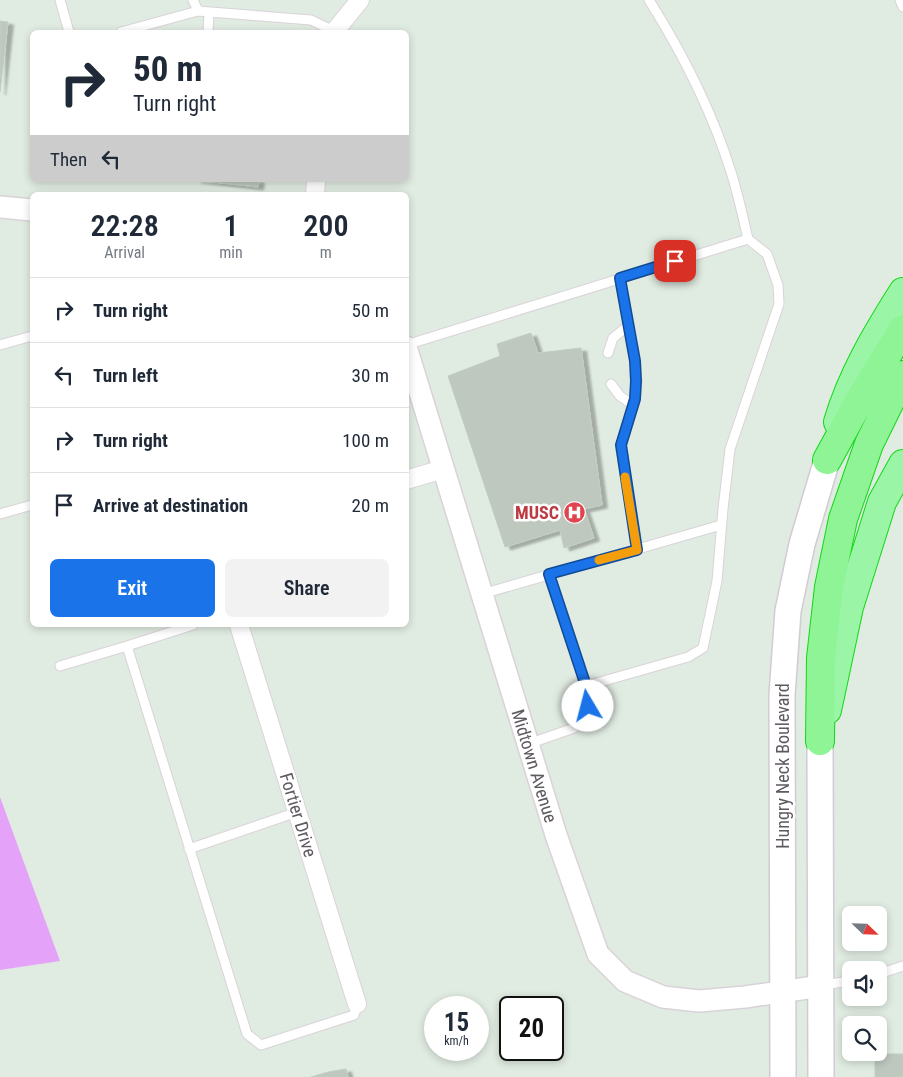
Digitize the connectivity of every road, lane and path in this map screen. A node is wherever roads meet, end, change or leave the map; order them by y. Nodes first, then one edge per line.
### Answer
1 (60, 0) edge
2 (192, 0) edge
3 (360, 0) edge
4 (649, 0) edge
5 (900, 0) edge
6 (903, 7) edge
7 (198, 12) junction
8 (209, 12) junction
9 (68, 30) edge
10 (129, 30) edge
11 (208, 30) edge
12 (330, 30) edge
13 (336, 30) edge
14 (0, 207) edge
15 (30, 210) edge
16 (748, 239) junction
17 (620, 278) junction
18 (903, 292) edge
19 (629, 325) junction
20 (903, 329) edge
21 (30, 337) edge
22 (0, 345) edge
23 (409, 345) edge
24 (608, 353) dead end
25 (409, 356) edge
26 (903, 375) edge
27 (611, 384) dead end
28 (633, 405) junction
29 (827, 460) junction
30 (903, 464) edge
31 (443, 469) junction
32 (409, 479) edge
33 (30, 506) edge
34 (0, 514) edge
35 (721, 525) junction
36 (637, 550) junction
37 (549, 574) junction
38 (482, 594) junction
39 (186, 627) edge
40 (240, 627) edge
41 (126, 646) junction
42 (60, 666) dead end
43 (586, 686) junction
44 (820, 741) junction
45 (528, 744) junction
46 (297, 812) junction
47 (189, 849) junction
48 (903, 966) edge
49 (887, 971) edge
50 (842, 982) edge
51 (820, 986) junction
52 (782, 991) junction
53 (357, 1004) joint
54 (783, 1077) edge
55 (821, 1077) edge

1 - 9 lane
2 - 7 lane
3 - 13 street
4 - 16 lane
5 - 6 lane
7 - 8 lane
7 - 10 lane
8 - 11 lane
8 - 12 lane
14 - 15 street
16 - 17 lane
16 - 35 lane
17 - 19 lane
17 - 23 lane
18 - 29 highway
19 - 24 lane
19 - 28 lane
20 - 29 highway
21 - 22 lane
25 - 31 street, Midtown Avenue
26 - 44 highway
27 - 28 lane
28 - 36 lane
29 - 52 main road, Hungry Neck Boulevard
30 - 44 highway
31 - 32 street
31 - 38 street, Midtown Avenue
33 - 34 lane
35 - 36 lane
35 - 43 lane
36 - 37 lane
37 - 38 lane
37 - 43 lane
38 - 45 street, Midtown Avenue
39 - 41 lane
40 - 46 street, Fortier Drive
41 - 42 lane
41 - 47 lane
43 - 45 lane
44 - 51 main road
45 - 52 street, Midtown Avenue
46 - 47 lane
46 - 53 street, Fortier Drive
47 - 53 lane
48 - 49 lane
50 - 51 lane
51 - 52 street, Midtown Avenue
51 - 55 main road
52 - 54 main road, Hungry Neck Boulevard

